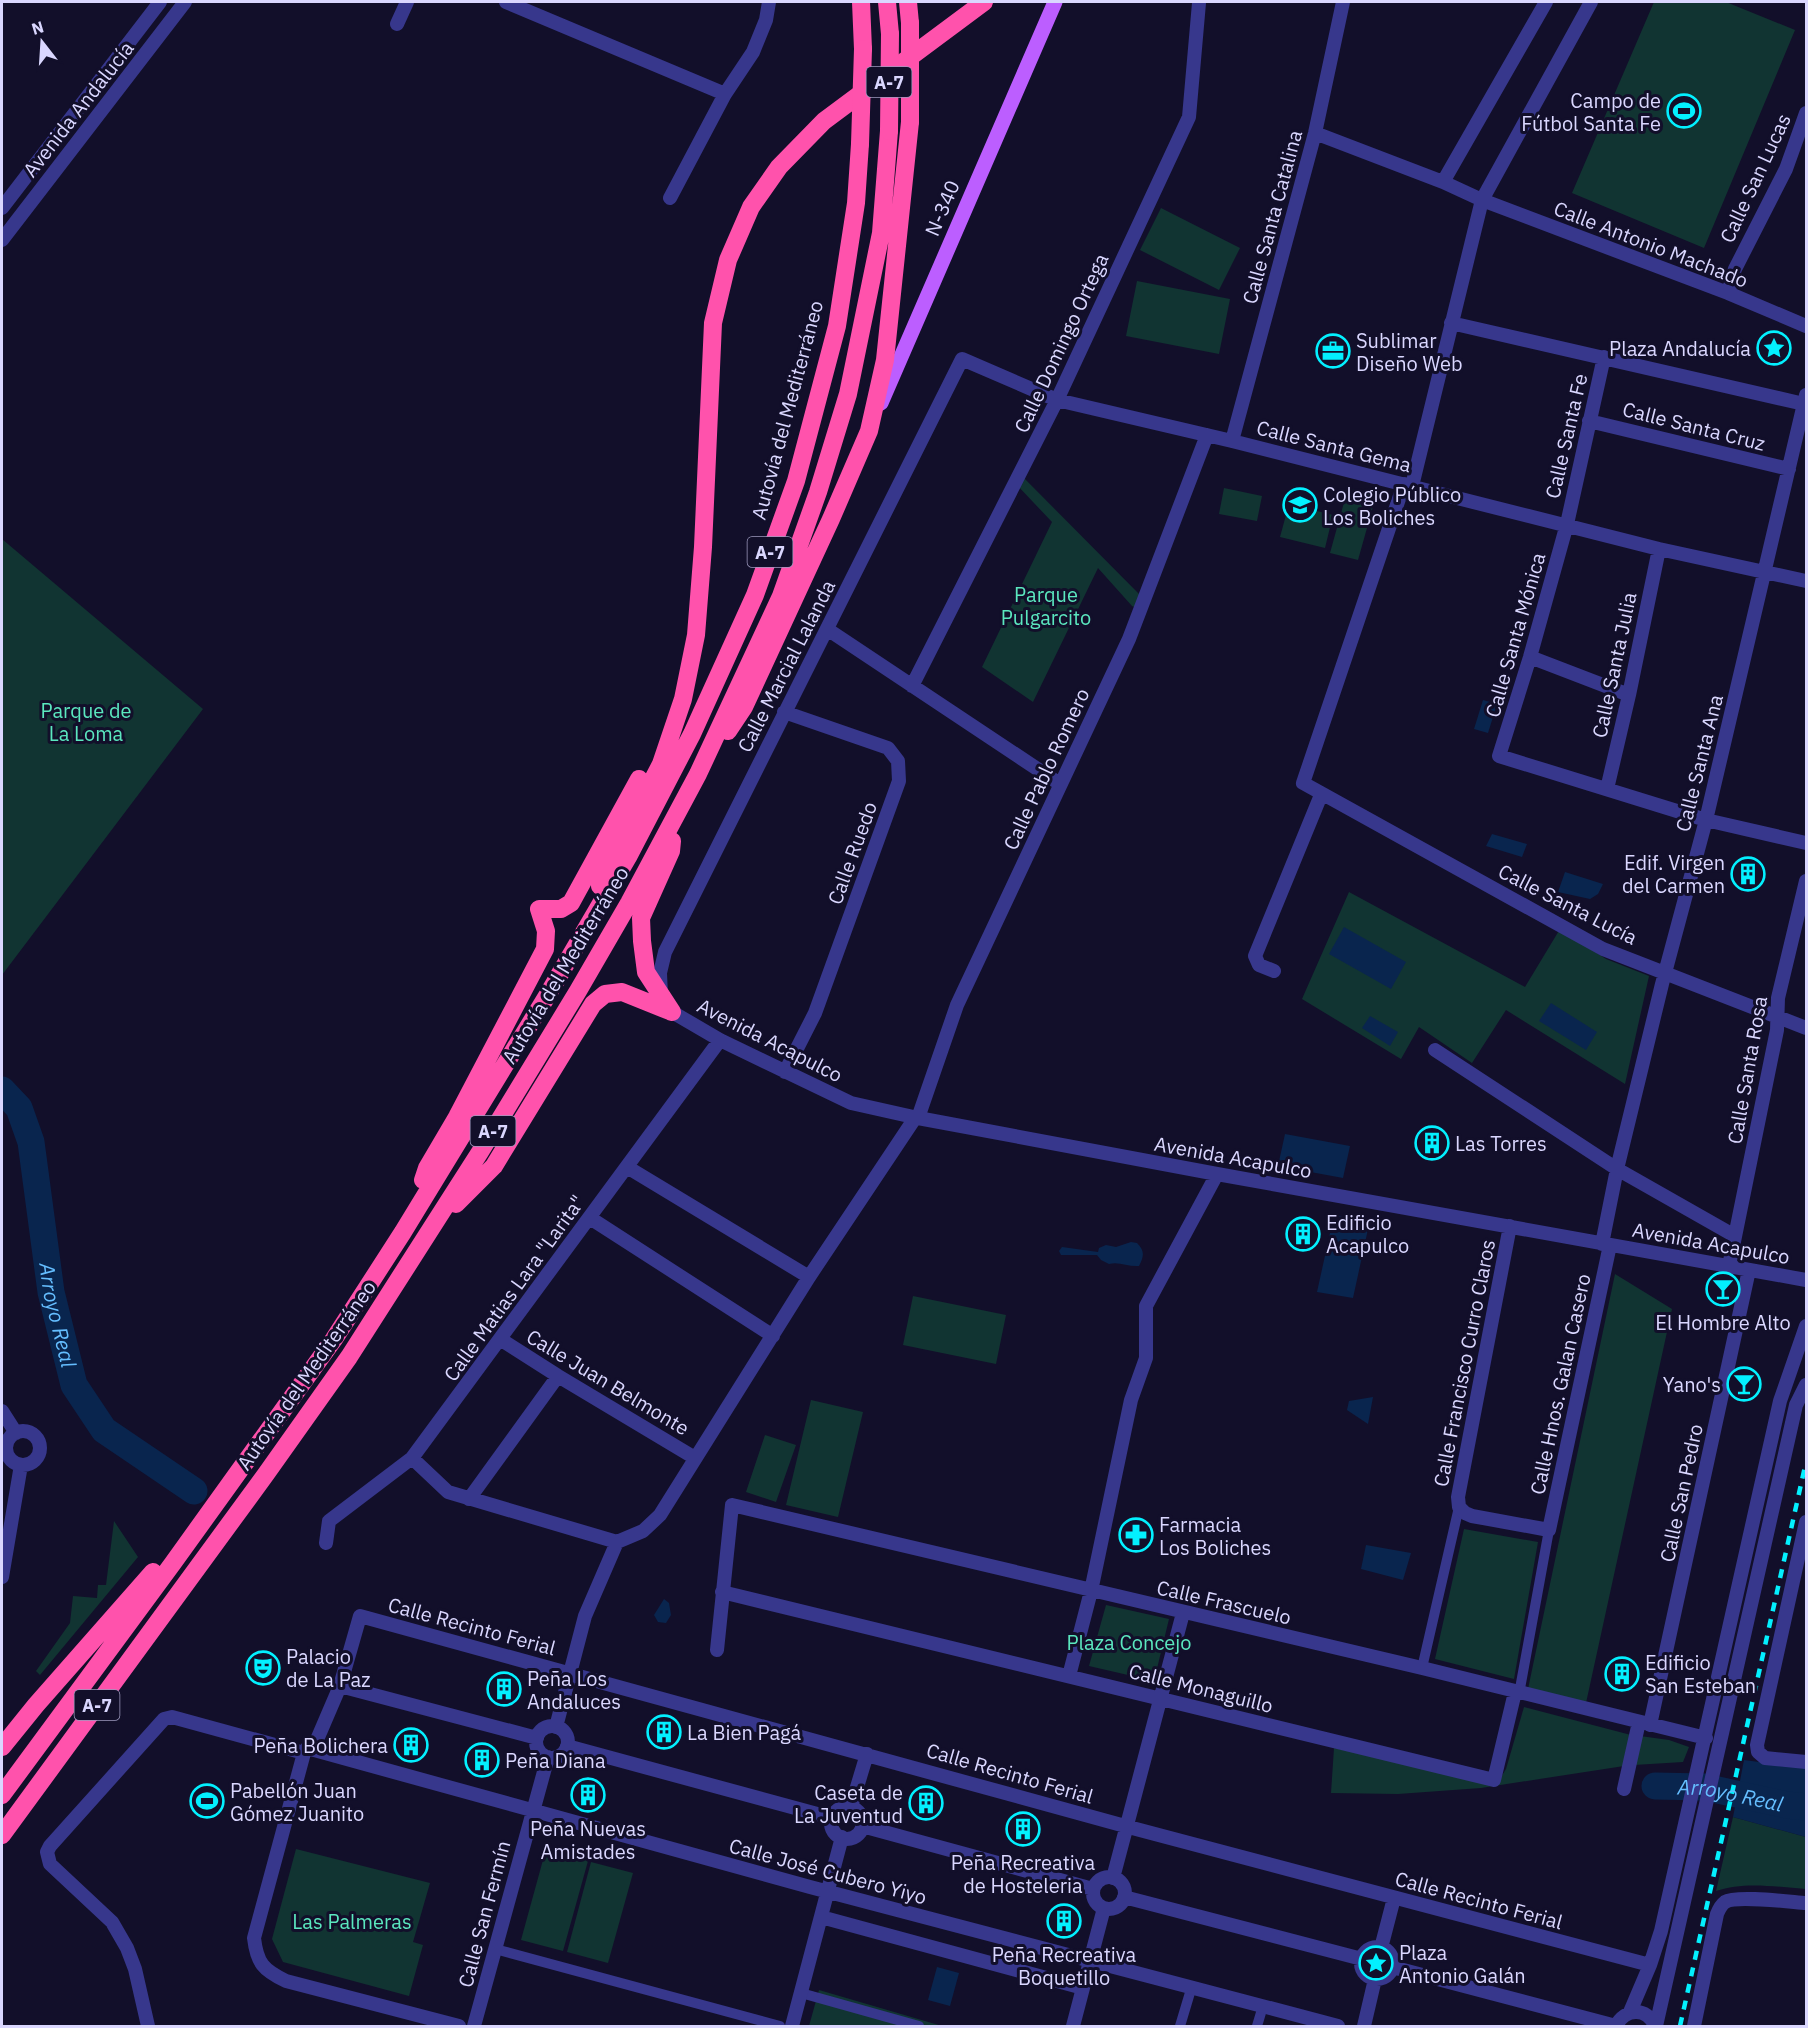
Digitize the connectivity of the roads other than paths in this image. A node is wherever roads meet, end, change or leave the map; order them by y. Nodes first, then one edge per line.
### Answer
1 (160, 2) edge
2 (185, 2) edge
3 (407, 2) edge
4 (506, 2) edge
5 (769, 2) edge
6 (861, 2) edge
7 (887, 2) edge
8 (908, 2) edge
9 (984, 2) edge
10 (1055, 2) edge
11 (1343, 2) edge
12 (1546, 2) edge
13 (1591, 2) edge
14 (1199, 3) dead end
15 (397, 24) dead end
16 (725, 94) junction
17 (1806, 113) edge
18 (1315, 134) junction
19 (1443, 182) junction
20 (670, 198) dead end
21 (1482, 200) junction
22 (2, 208) edge
23 (2, 240) edge
24 (1728, 293) junction
25 (1451, 323) junction
26 (1806, 326) edge
27 (1604, 357) junction
28 (962, 359) joint
29 (1805, 399) edge
30 (1057, 400) junction
31 (1589, 421) junction
32 (869, 431) junction
33 (1207, 435) junction
34 (1232, 441) junction
35 (1789, 469) junction
36 (1408, 485) junction
37 (1567, 524) junction
38 (1659, 549) junction
39 (1765, 571) junction
40 (1806, 581) edge
41 (826, 629) junction
42 (1530, 657) junction
43 (912, 686) junction
44 (1629, 695) junction
45 (683, 699) junction
46 (784, 712) junction
47 (698, 774) junction
48 (1060, 784) junction
49 (1607, 789) junction
50 (1321, 795) junction
51 (675, 817) junction
52 (1706, 820) junction
53 (1806, 843) edge
54 (1806, 880) edge
55 (586, 927) junction
56 (1274, 971) dead end
57 (1665, 971) junction
58 (661, 996) junction
59 (672, 1012) junction
60 (1778, 1017) junction
61 (1806, 1028) edge
62 (720, 1040) junction
63 (1435, 1050) dead end
64 (785, 1072) junction
65 (916, 1118) junction
66 (627, 1167) junction
67 (1617, 1169) junction
68 (1217, 1174) junction
69 (590, 1218) junction
70 (434, 1226) junction
71 (1510, 1226) junction
72 (403, 1232) junction
73 (1736, 1236) junction
74 (1606, 1245) junction
75 (1729, 1266) junction
76 (1749, 1270) junction
77 (809, 1277) junction
78 (1806, 1280) edge
79 (1806, 1326) edge
80 (773, 1336) junction
81 (501, 1339) junction
82 (558, 1376) junction
83 (1806, 1385) edge
84 (2, 1411) edge
85 (16, 1433) junction
86 (412, 1458) junction
87 (695, 1458) junction
88 (21, 1465) junction
89 (469, 1499) junction
90 (1459, 1508) junction
91 (1806, 1522) edge
92 (1549, 1530) junction
93 (617, 1542) junction
94 (326, 1543) dead end
95 (169, 1560) junction
96 (2, 1576) edge
97 (1091, 1591) junction
98 (722, 1592) junction
99 (1183, 1613) junction
100 (717, 1650) dead end
101 (1422, 1668) junction
102 (570, 1673) junction
103 (1069, 1676) junction
104 (340, 1686) junction
105 (1517, 1693) junction
106 (1161, 1698) junction
107 (1645, 1724) junction
108 (556, 1727) junction
109 (537, 1738) junction
110 (1704, 1744) junction
111 (567, 1746) junction
112 (2, 1747) edge
113 (309, 1750) junction
114 (867, 1754) junction
115 (548, 1757) junction
116 (1806, 1762) edge
117 (1624, 1789) dead end
118 (2, 1795) edge
119 (851, 1808) junction
120 (533, 1812) junction
121 (832, 1818) junction
122 (862, 1826) junction
123 (1127, 1826) junction
124 (2, 1835) edge
125 (842, 1838) junction
126 (1113, 1878) junction
127 (1094, 1889) junction
128 (828, 1891) junction
129 (1124, 1897) junction
130 (1394, 1898) junction
131 (1806, 1903) edge
132 (1104, 1908) junction
133 (821, 1917) junction
134 (495, 1948) junction
135 (1381, 1948) junction
136 (1362, 1959) junction
137 (1090, 1960) junction
138 (1650, 1965) junction
139 (1392, 1967) junction
140 (1375, 1979) junction
141 (1192, 1986) junction
142 (1083, 1988) junction
143 (801, 1993) junction
144 (1263, 2006) junction
145 (1630, 2012) junction
146 (148, 2026) edge
147 (459, 2026) edge
148 (474, 2026) edge
149 (780, 2026) edge
150 (792, 2026) edge
151 (919, 2026) edge
152 (1073, 2026) edge
153 (1180, 2026) edge
154 (1257, 2026) edge
155 (1338, 2026) edge
156 (1364, 2026) edge
157 (1616, 2026) edge
158 (1656, 2026) edge
159 (1694, 2026) edge

1 - 22 street, Avenida Andalucía
2 - 23 street, Avenida Andalucía
3 - 15 street
4 - 16 street
5 - 16 street
6 - 55 highway, Autovía del Mediterráneo / A-7, bridge
7 - 47 highway, Autovía del Mediterráneo / A-7, bridge
8 - 32 highway, bridge
9 - 45 highway
10 - 32 main road, N-340
11 - 18 street, Calle Santa Catalina
12 - 19 street
13 - 21 street
14 - 30 street, Calle Domingo Ortega
16 - 20 street
17 - 24 street, Calle San Lucas
18 - 19 street, Calle Antonio Machado
18 - 34 street, Calle Santa Catalina
19 - 21 street, Calle Antonio Machado
21 - 24 street, Calle Antonio Machado
21 - 25 street
24 - 26 street, Calle Antonio Machado
25 - 27 street
25 - 36 street
27 - 29 street
27 - 31 street, Calle Santa Fe
28 - 30 street, Calle Santa Gema
28 - 41 street, Calle Marcial Lalanda
29 - 35 street, Calle Santa Ana
30 - 33 street, Calle Santa Gema
30 - 43 street, Calle Domingo Ortega
31 - 35 street, Calle Santa Cruz
31 - 37 street, Calle Santa Fe
32 - 47 highway
33 - 34 street, Calle Santa Gema
33 - 48 street, Calle Pablo Romero
34 - 36 street, Calle Santa Gema
35 - 39 street, Calle Santa Ana
36 - 37 street, Calle Santa Gema
36 - 50 street
37 - 38 street, Calle Santa Gema
37 - 42 street, Calle Santa Mónica
38 - 39 street, Calle Santa Gema
38 - 44 street, Calle Santa Julia
39 - 40 street, Calle Santa Gema
39 - 52 street, Calle Santa Ana
41 - 43 street
41 - 46 street, Calle Marcial Lalanda
42 - 44 street
42 - 49 street, Calle Santa Mónica
43 - 48 street
44 - 49 street, Calle Santa Julia
45 - 55 highway
45 - 72 highway
46 - 58 street, Calle Marcial Lalanda
46 - 64 street, Calle Ruedo
47 - 51 highway, Autovía del Mediterráneo / A-7
48 - 65 street, Calle Pablo Romero
49 - 52 street
50 - 56 street
50 - 57 street, Calle Santa Lucía
51 - 58 highway
51 - 70 highway, Autovía del Mediterráneo / A-7
52 - 53 street
52 - 57 street, Calle Santa Ana
54 - 60 street, Calle Santa Rosa
55 - 72 highway, Autovía del Mediterráneo / A-7
57 - 60 street, Calle Santa Lucía
57 - 67 street, Calle Santa Ana
58 - 59 highway
59 - 62 street, Avenida Acapulco
59 - 70 highway
60 - 61 street, Calle Santa Lucía
60 - 73 street, Calle Santa Rosa
62 - 64 street, Avenida Acapulco
62 - 66 street, Calle Matias Lara "Larita"
63 - 67 street
64 - 65 street, Avenida Acapulco
65 - 68 street, Avenida Acapulco
65 - 77 street, Calle Pablo Romero
66 - 69 street, Calle Matias Lara "Larita"
66 - 77 street
67 - 73 street
67 - 74 street, Calle Santa Ana
68 - 71 street, Avenida Acapulco
68 - 97 street
69 - 80 street
69 - 81 street, Calle Matias Lara "Larita"
70 - 124 highway, Autovía del Mediterráneo / A-7
71 - 74 street, Avenida Acapulco
71 - 90 street, Calle Francisco Curro Claros
72 - 95 highway, Autovía del Mediterráneo / A-7
73 - 75 street, Calle Santa Rosa
74 - 75 street, Avenida Acapulco
74 - 92 street, Calle Hnos. Galan Casero
75 - 76 street, Avenida Acapulco
76 - 78 street, Avenida Acapulco
76 - 107 street, Calle San Pedro
77 - 80 street, Calle Pablo Romero
79 - 110 street
80 - 87 street, Calle Pablo Romero
81 - 82 street, Calle Juan Belmonte
81 - 86 street, Calle Matias Lara "Larita"
82 - 87 street, Calle Juan Belmonte
82 - 89 street
83 - 158 street
84 - 85 street
85 - 88 street
85 - 88 street
86 - 89 street
86 - 94 street, Calle Matias Lara "Larita"
87 - 93 street, Calle Pablo Romero
88 - 96 street
89 - 93 street
90 - 92 street
90 - 101 street
91 - 116 street
92 - 105 street
93 - 102 street
95 - 112 highway
95 - 118 highway, A-7
97 - 98 street, Calle Frascuelo
97 - 99 street, Calle Frascuelo
97 - 103 street
98 - 100 street
98 - 103 street, Calle Monaguillo
99 - 101 street, Calle Frascuelo
99 - 106 street
101 - 105 street, Calle Frascuelo
102 - 104 street, Calle Recinto Ferial
102 - 108 street
102 - 114 street, Calle Recinto Ferial
103 - 106 street, Calle Monaguillo
104 - 109 street
104 - 113 street
105 - 106 street, Calle Monaguillo
105 - 107 street, Calle Frascuelo
106 - 123 street
107 - 110 street, Calle Frascuelo
107 - 117 street, Calle San Pedro
108 - 109 street
108 - 111 street
109 - 115 street
110 - 138 street
111 - 115 street
111 - 121 street
113 - 120 street, Calle José Cubero Yiyo
113 - 146 street, Calle José Cubero Yiyo
113 - 147 street
114 - 119 street
114 - 123 street, Calle Recinto Ferial
115 - 120 street, Calle San Fermín
119 - 121 street
119 - 122 street
120 - 128 street, Calle José Cubero Yiyo
120 - 134 street, Calle San Fermín
121 - 125 street
122 - 125 street
122 - 127 street
123 - 126 street
123 - 130 street, Calle Recinto Ferial
125 - 128 street
126 - 127 street
126 - 129 street
127 - 132 street
128 - 133 street
128 - 137 street, Calle José Cubero Yiyo
129 - 132 street
129 - 136 street
130 - 135 street
130 - 138 street, Calle Recinto Ferial
131 - 159 street
132 - 137 street
133 - 142 street
133 - 143 street
134 - 148 street, Calle San Fermín
134 - 149 street
135 - 136 street
135 - 139 street
136 - 140 street
137 - 141 street, Calle José Cubero Yiyo
137 - 142 street
138 - 145 street
139 - 140 street
139 - 157 street
140 - 156 street
141 - 144 street, Calle José Cubero Yiyo
141 - 153 street
142 - 152 street
143 - 150 street
143 - 151 street
144 - 154 street
144 - 155 street, Calle José Cubero Yiyo
145 - 157 street
145 - 158 street

